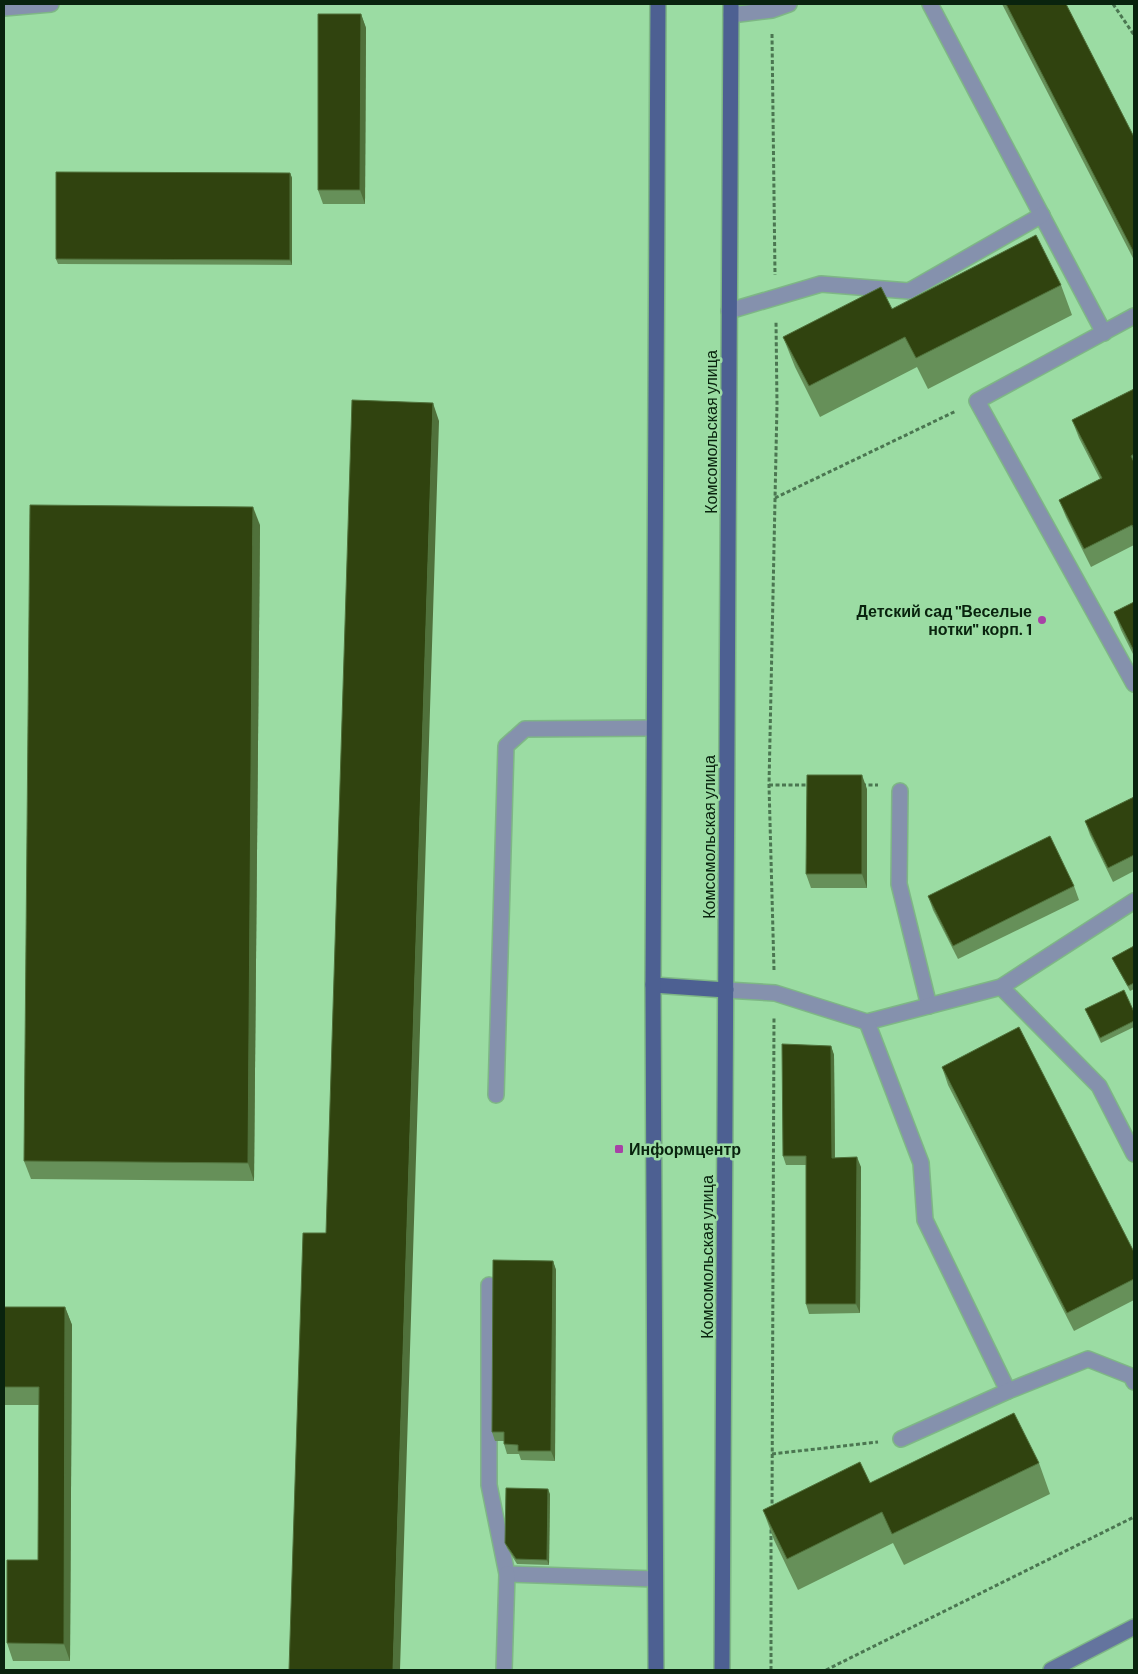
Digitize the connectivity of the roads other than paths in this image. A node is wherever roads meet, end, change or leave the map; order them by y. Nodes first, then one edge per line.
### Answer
1 (51, 4) edge
2 (658, 4) edge
3 (789, 4) edge
4 (930, 4) edge
5 (4, 8) edge
6 (731, 9) edge
7 (1042, 215) junction
8 (729, 312) junction
9 (1134, 316) edge
10 (1104, 332) junction
11 (1134, 684) edge
12 (654, 728) junction
13 (900, 791) road end
14 (1134, 901) edge
15 (653, 985) junction
16 (1001, 987) junction
17 (726, 990) junction
18 (929, 1006) junction
19 (867, 1022) junction
20 (496, 1095) dead end
21 (1134, 1154) edge
22 (489, 1285) dead end
23 (1133, 1376) edge
24 (1008, 1391) junction
25 (901, 1439) road end
26 (507, 1574) junction
27 (655, 1579) junction
28 (1134, 1627) edge
29 (504, 1670) edge
30 (656, 1670) edge
31 (722, 1670) edge
32 (1051, 1670) edge

1 - 5 lane
2 - 12 main road
3 - 6 lane
4 - 7 lane
6 - 8 main road, Комсомольская улица
7 - 8 lane
7 - 10 lane
8 - 17 main road, Комсомольская улица
9 - 10 lane
10 - 11 lane
12 - 15 main road
12 - 20 lane
13 - 18 lane
14 - 16 lane
15 - 17 main road
15 - 27 main road
16 - 18 lane
16 - 21 lane
17 - 19 lane
17 - 31 main road, Комсомольская улица
18 - 19 lane
19 - 24 lane
22 - 26 lane
23 - 24 lane
24 - 25 lane
26 - 27 lane
26 - 29 lane
27 - 30 main road
28 - 32 street

